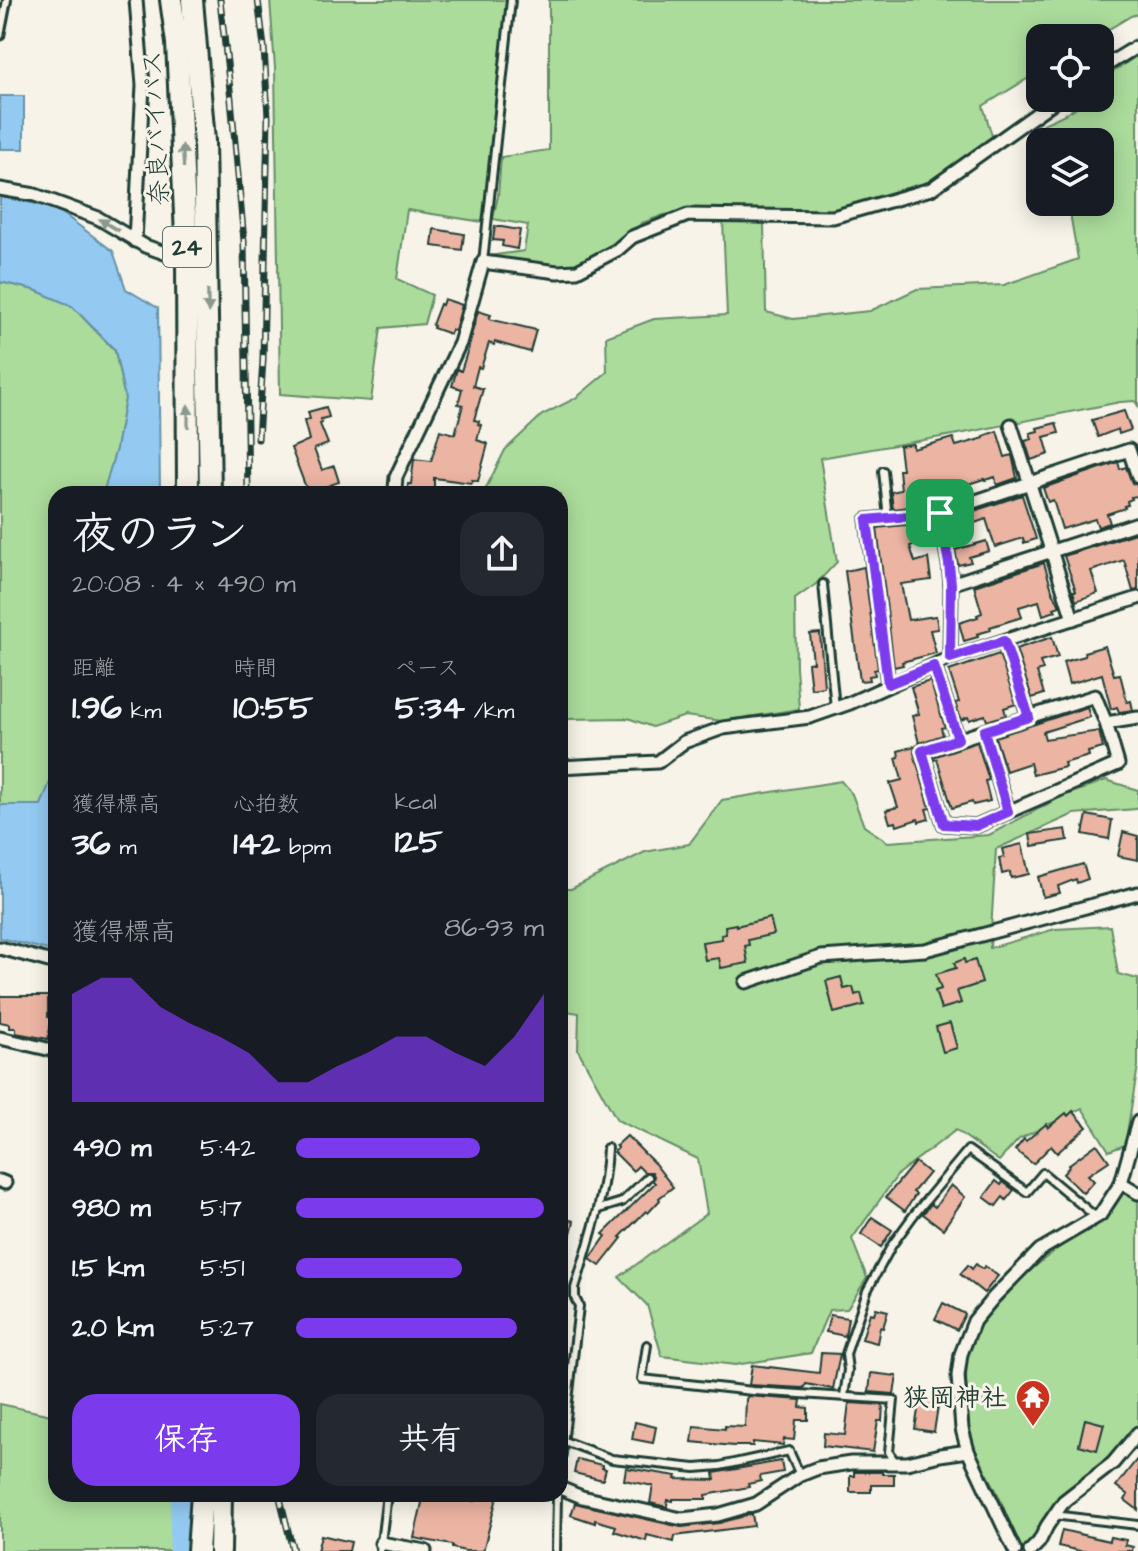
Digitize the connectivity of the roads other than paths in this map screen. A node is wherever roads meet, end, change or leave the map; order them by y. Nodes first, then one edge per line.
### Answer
1 (7, 0) edge
2 (136, 0) edge
3 (171, 0) edge
4 (192, 0) edge
5 (511, 0) edge
6 (0, 36) edge
7 (1138, 46) edge
8 (1114, 61) edge
9 (1039, 112) edge
10 (0, 189) edge
11 (135, 241) junction
12 (197, 258) junction
13 (483, 262) junction
14 (1011, 425) dead end
15 (883, 471) dead end
16 (1138, 477) edge
17 (1029, 483) junction
18 (188, 486) edge
19 (210, 486) edge
20 (396, 486) edge
21 (940, 513) junction
22 (888, 518) junction
23 (1138, 523) edge
24 (1051, 551) junction
25 (823, 584) dead end
26 (951, 584) junction
27 (1138, 598) edge
28 (1073, 619) junction
29 (1004, 641) junction
30 (950, 658) junction
31 (934, 666) junction
32 (888, 684) junction
33 (835, 708) junction
34 (1029, 717) junction
35 (1138, 718) edge
36 (1106, 723) junction
37 (984, 731) junction
38 (958, 739) junction
39 (568, 767) edge
40 (1008, 812) junction
41 (1138, 893) edge
42 (0, 948) edge
43 (48, 961) edge
44 (746, 982) dead end
45 (0, 1038) edge
46 (48, 1049) edge
47 (1138, 1122) edge
48 (607, 1148) dead end
49 (648, 1177) dead end
50 (1121, 1183) junction
51 (1138, 1193) edge
52 (599, 1209) junction
53 (1096, 1217) junction
54 (647, 1345) dead end
55 (568, 1390) edge
56 (844, 1396) junction
57 (1138, 1433) edge
58 (568, 1442) edge
59 (968, 1451) junction
60 (897, 1464) junction
61 (800, 1475) junction
62 (568, 1491) edge
63 (201, 1502) edge
64 (221, 1502) edge
65 (386, 1502) edge
66 (557, 1502) edge
67 (1053, 1515) junction
68 (1138, 1525) edge
69 (380, 1547) edge
70 (198, 1551) edge
71 (220, 1551) edge
72 (425, 1551) edge
73 (556, 1551) edge
74 (1015, 1551) edge
75 (1030, 1551) edge

1 - 6 lane
2 - 11 street
12 -> 3 highway, 奈良バイパス / 24
4 - 12 highway, 奈良バイパス / 24
5 - 13 lane
7 - 8 street
9 - 13 street
11 -> 10 street
11 - 12 street
18 -> 12 highway, 奈良バイパス / 24
12 -> 19 highway, 奈良バイパス / 24
13 - 20 street
14 - 17 street
15 - 22 lane
16 - 17 street
17 - 21 street
17 - 24 street
21 - 22 street
21 - 26 street
22 - 32 street
23 - 24 street
24 - 26 street
24 - 28 street
25 - 33 lane
26 - 30 street
27 - 28 street
28 - 29 street
29 - 30 street
29 - 34 street
30 - 31 street
31 - 32 street
31 - 38 street
32 - 33 street
33 - 39 street
34 - 36 street
34 - 37 street
35 - 36 street
36 - 40 street
37 - 38 street
37 - 40 street
38 - 40 street
41 - 44 street
42 - 43 street
45 - 46 street
47 - 50 street
48 - 52 lane
49 - 52 lane
50 - 51 street
50 - 53 street
52 - 55 lane
53 - 56 lane
53 - 59 street
54 - 56 lane
56 - 60 lane
57 - 67 street
58 - 61 lane
59 - 60 street
59 - 74 street
60 - 61 street
61 - 62 street
63 - 70 highway
64 - 71 highway
65 - 69 lane
66 - 73 lane
67 - 68 lane
67 - 75 street
69 - 72 street

